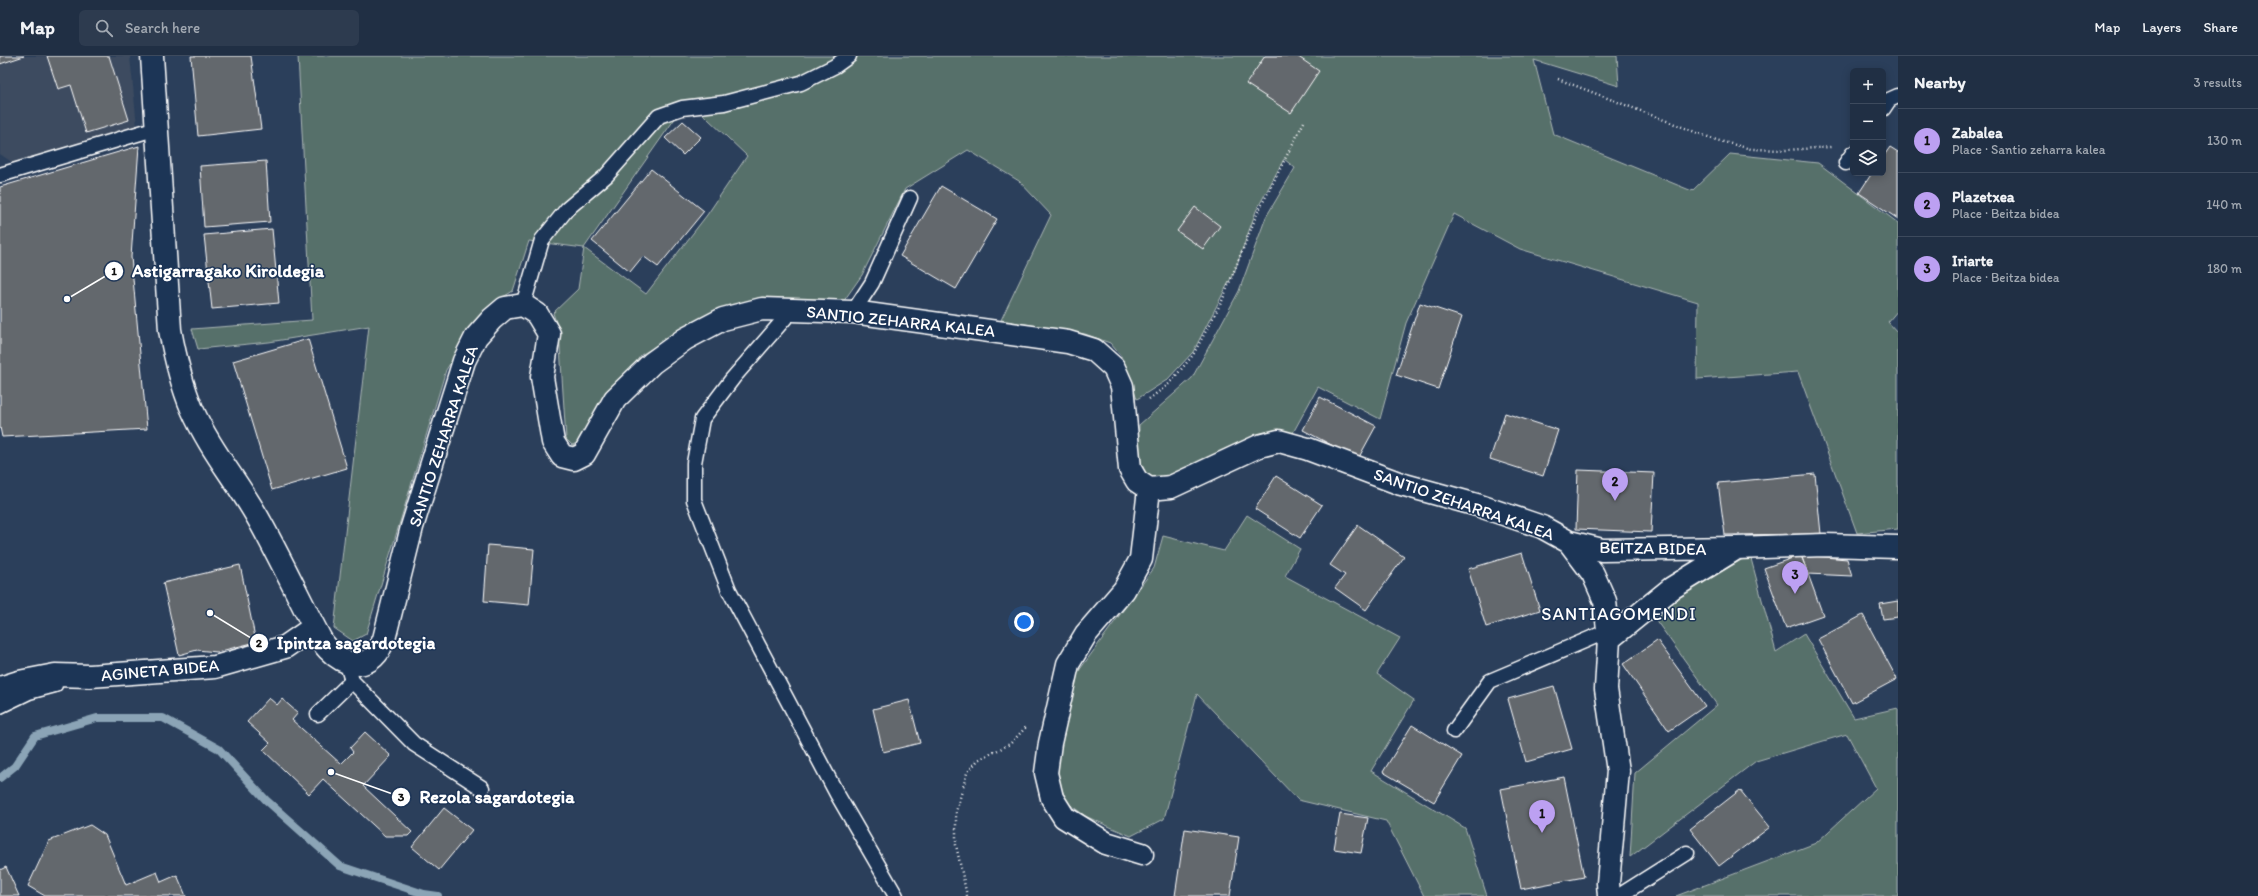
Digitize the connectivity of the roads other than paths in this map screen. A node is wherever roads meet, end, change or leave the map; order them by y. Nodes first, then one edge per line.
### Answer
1 (152, 56) edge
2 (849, 56) edge
3 (1898, 96) edge
4 (1886, 104) edge
5 (157, 128) junction
6 (0, 175) edge
7 (910, 198) dead end
8 (523, 305) junction
9 (793, 309) junction
10 (853, 312) junction
11 (1149, 489) junction
12 (1569, 542) junction
13 (1898, 547) edge
14 (1737, 548) junction
15 (314, 627) junction
16 (1609, 635) junction
17 (349, 672) junction
18 (90, 676) junction
19 (0, 688) edge
20 (0, 706) edge
21 (318, 714) dead end
22 (1454, 731) dead end
23 (482, 788) dead end
24 (1687, 853) dead end
25 (1142, 854) dead end
26 (896, 896) edge
27 (1609, 896) edge
28 (1619, 896) edge

1 - 5 street
2 - 8 lane
3 - 4 lane
5 - 6 lane
5 - 15 street
7 - 10 lane
8 - 9 street, SANTIO ZEHARRA KALEA
8 - 17 street, SANTIO ZEHARRA KALEA
9 - 10 street, SANTIO ZEHARRA KALEA
9 - 26 lane
10 - 11 street, SANTIO ZEHARRA KALEA
11 - 12 street, SANTIO ZEHARRA KALEA
11 - 25 street
12 - 14 street, BEITZA BIDEA
12 - 16 street, SANTIO ZEHARRA KALEA
13 - 14 street, BEITZA BIDEA
14 - 16 street, BEITZA BIDEA
15 - 17 street
15 - 18 street, AGINETA BIDEA
16 - 22 lane
16 - 27 street, SANTIO ZEHARRA KALEA
17 - 21 lane
17 - 23 lane
18 - 19 street, AGINETA BIDEA
18 - 20 lane
24 - 28 lane

